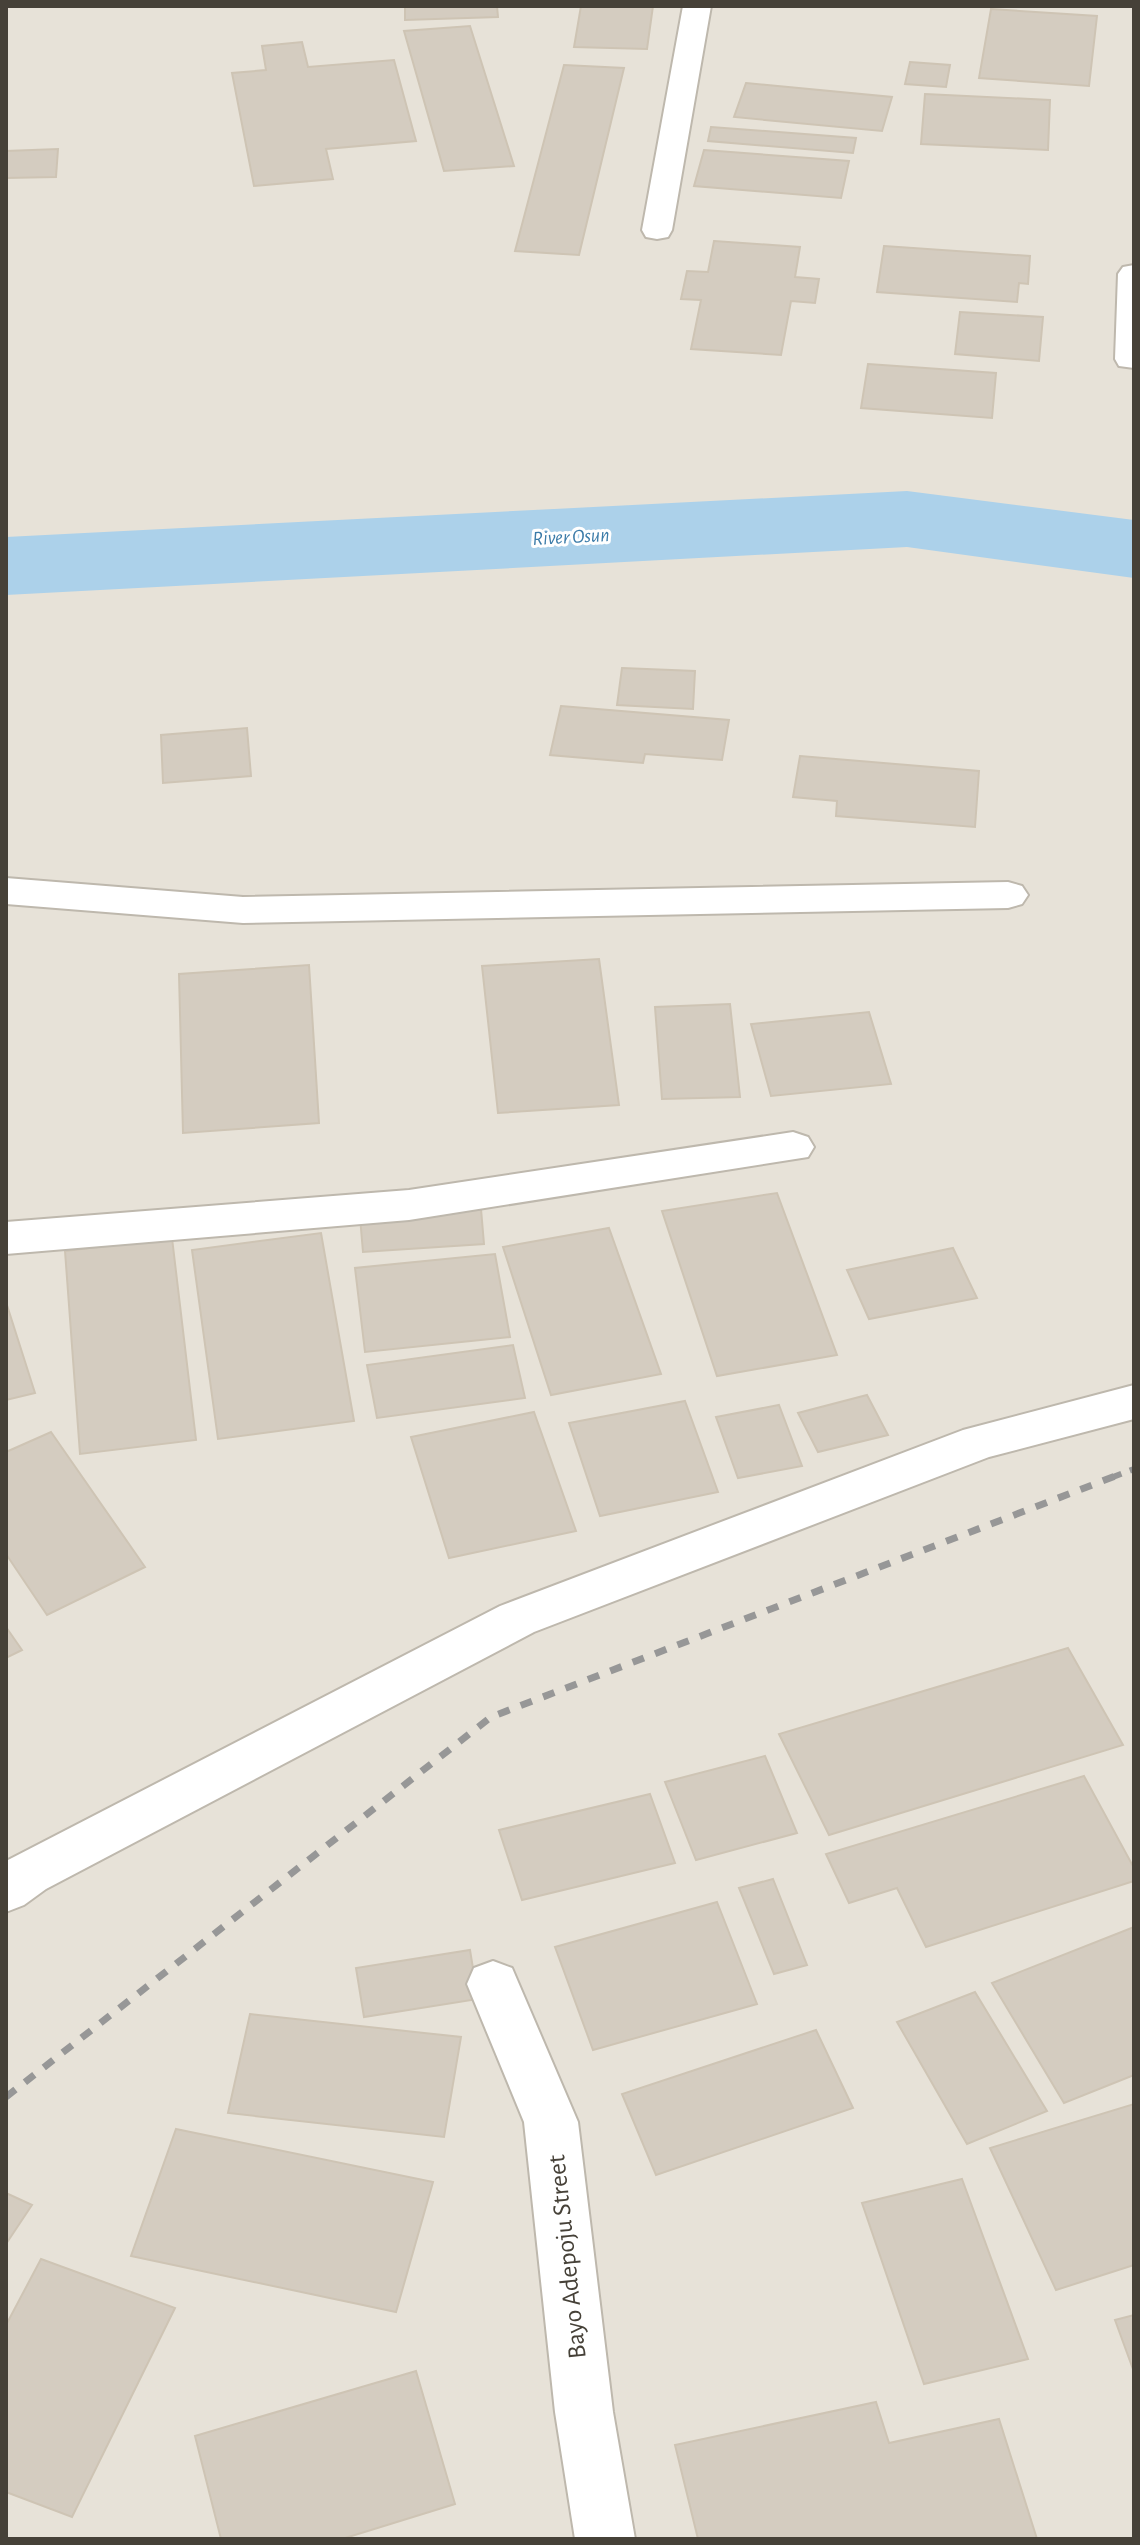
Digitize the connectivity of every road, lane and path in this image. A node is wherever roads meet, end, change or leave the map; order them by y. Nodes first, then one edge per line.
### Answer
1 (697, 6) edge
2 (657, 230) dead end
3 (1134, 274) edge
4 (1131, 359) dead end
5 (6, 891) edge
6 (1008, 895) dead end
7 (793, 1147) dead end
8 (6, 1238) edge
9 (1134, 1402) edge
10 (6, 1890) edge
11 (493, 1984) dead end
12 (605, 2539) edge

1 - 2 street
3 - 4 street
5 - 6 street
7 - 8 street
9 - 10 street
11 - 12 street, Bayo Adepoju Street

